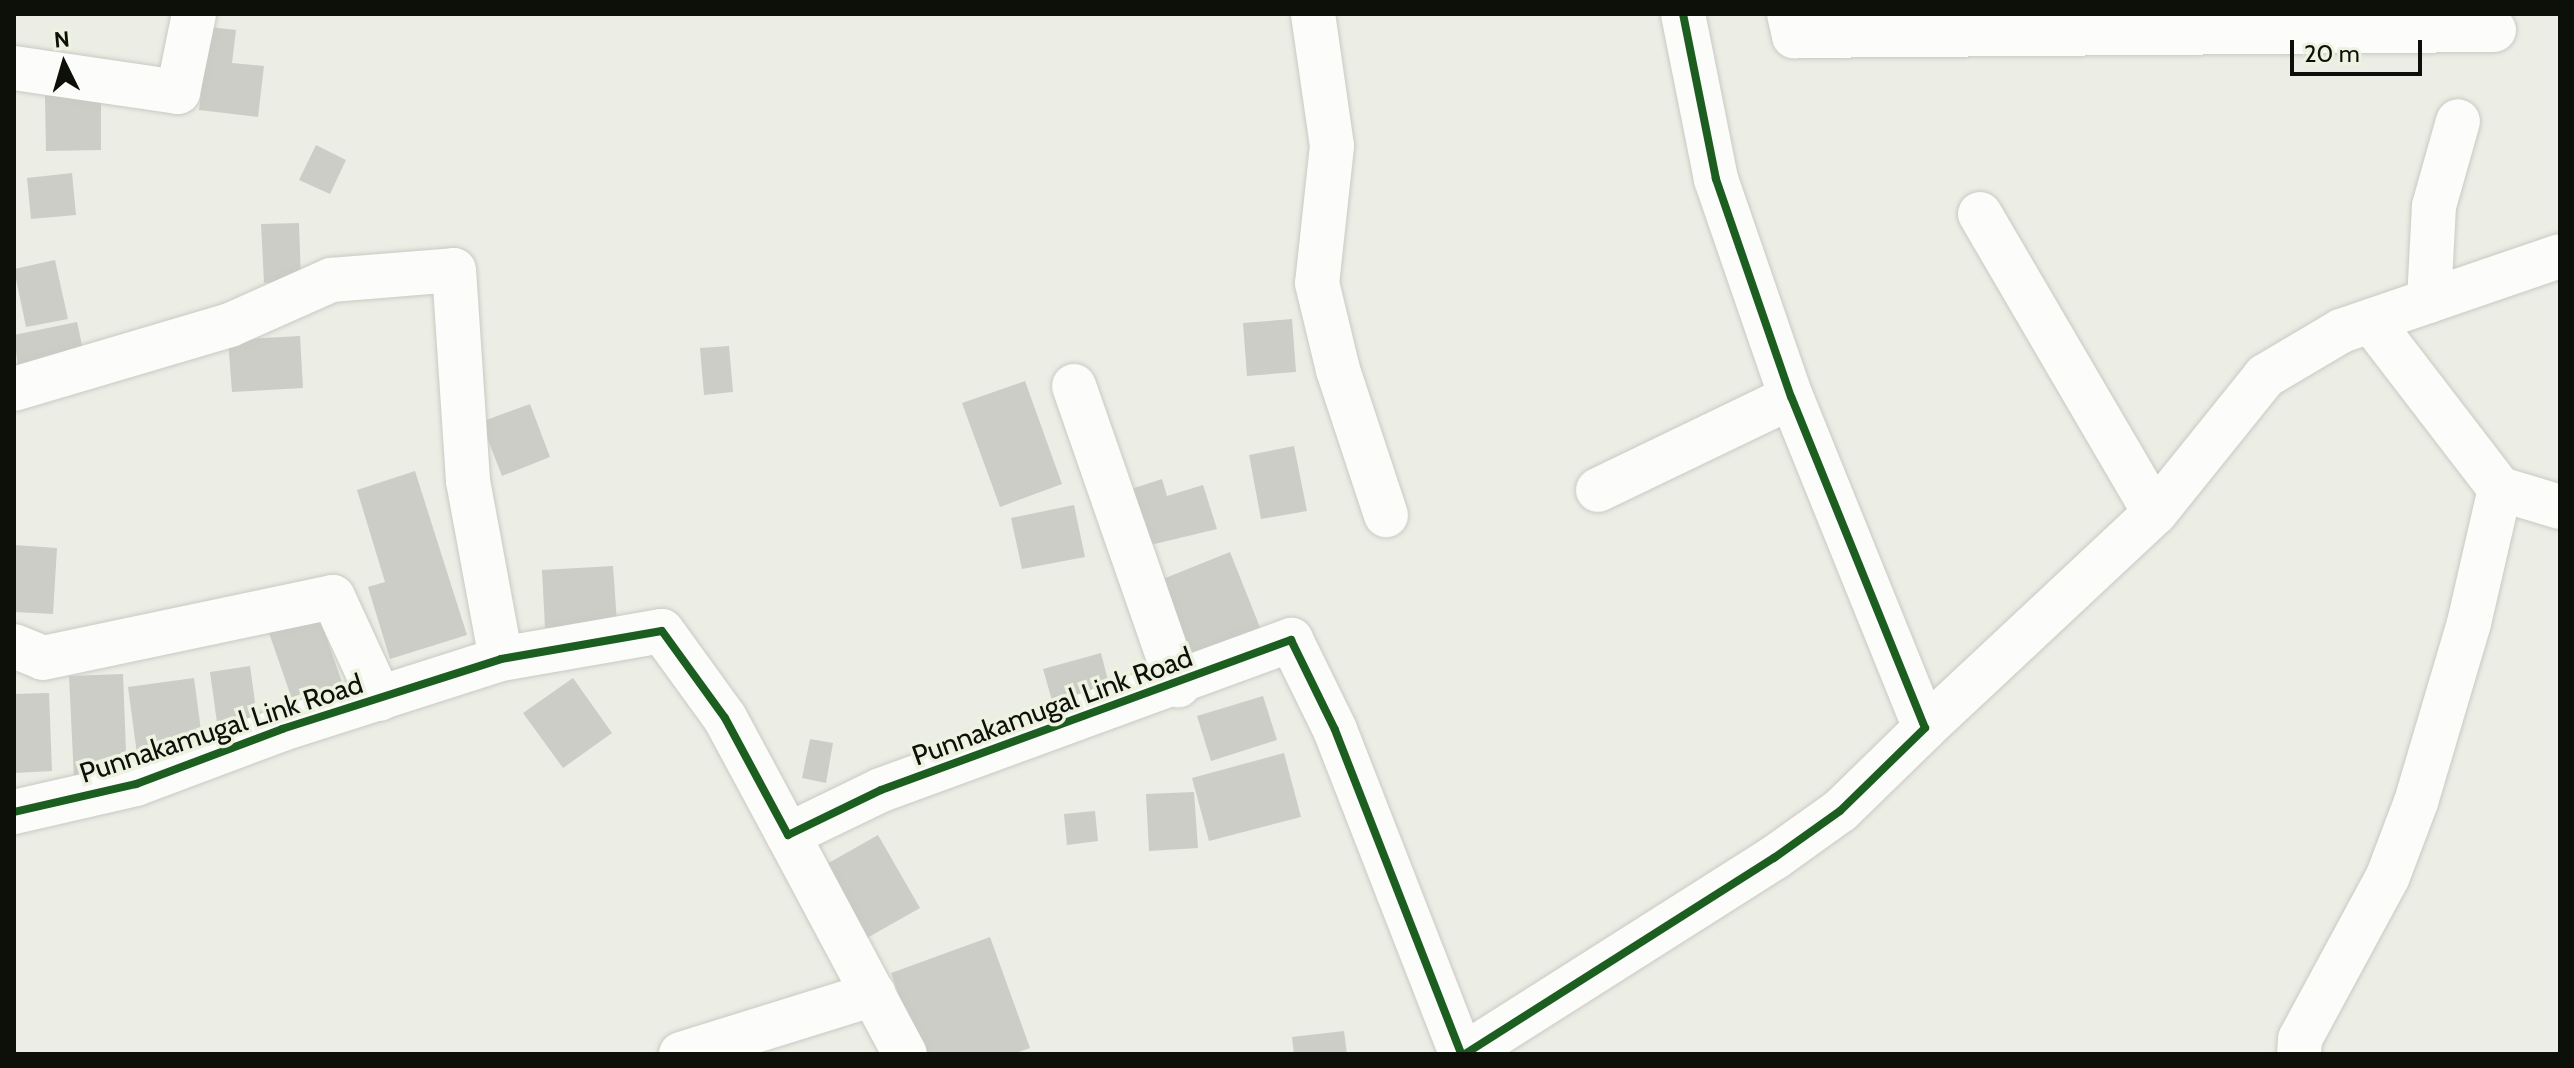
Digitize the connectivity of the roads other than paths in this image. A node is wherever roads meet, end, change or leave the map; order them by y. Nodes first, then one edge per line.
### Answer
1 (194, 14) edge
2 (1313, 14) edge
3 (1683, 14) edge
4 (1789, 14) edge
5 (2494, 30) dead end
6 (14, 68) edge
7 (2458, 121) dead end
8 (1980, 214) dead end
9 (2560, 256) edge
10 (2429, 301) junction
11 (2371, 321) junction
12 (1074, 386) dead end
13 (14, 389) edge
14 (1791, 397) junction
15 (2500, 489) junction
16 (1598, 490) dead end
17 (2560, 507) edge
18 (2155, 513) junction
19 (1386, 515) dead end
20 (14, 646) edge
21 (501, 659) junction
22 (1178, 685) junction
23 (380, 699) junction
24 (1925, 728) junction
25 (14, 812) edge
26 (788, 835) junction
27 (874, 994) junction
28 (2289, 1049) edge
29 (681, 1054) edge
30 (905, 1054) edge
31 (1463, 1054) edge

1 - 6 street
2 - 19 street
3 - 14 street
4 - 5 street
7 - 10 street
8 - 18 street
9 - 10 street
10 - 11 street
11 - 15 street
11 - 18 street
12 - 22 street
13 - 21 street
14 - 16 street
14 - 24 street
15 - 17 street
15 - 28 street
18 - 24 street
20 - 23 street
21 - 23 street, Punnakamugal Link Road
21 - 26 street, Punnakamugal Link Road
22 - 26 street, Punnakamugal Link Road
22 - 31 street, Punnakamugal Link Road
23 - 25 street, Punnakamugal Link Road
24 - 31 street
26 - 27 street
27 - 29 street
27 - 30 street

